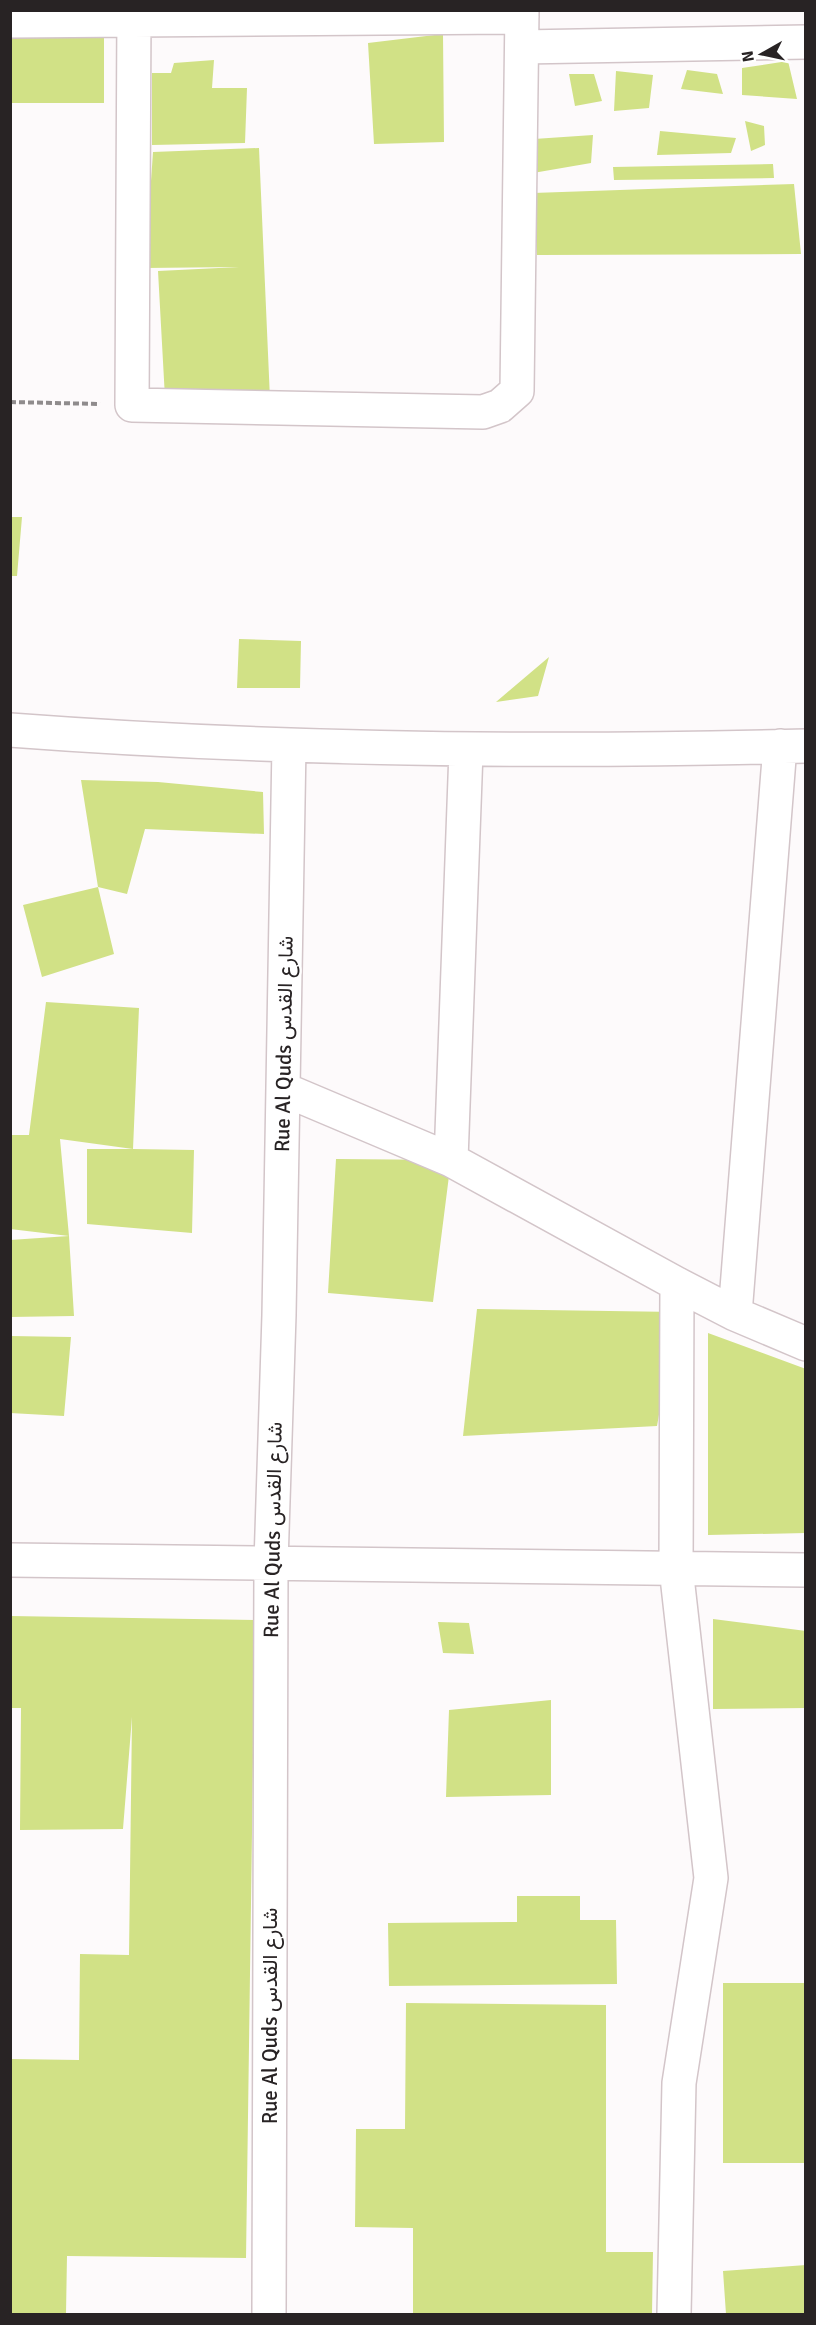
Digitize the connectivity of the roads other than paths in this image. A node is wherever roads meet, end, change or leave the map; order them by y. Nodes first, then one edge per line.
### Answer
1 (134, 16) edge
2 (10, 21) edge
3 (522, 25) edge
4 (806, 42) edge
5 (10, 730) edge
6 (289, 746) junction
7 (793, 746) edge
8 (466, 751) junction
9 (283, 1089) junction
10 (451, 1160) junction
11 (677, 1284) junction
12 (735, 1314) junction
13 (806, 1344) edge
14 (10, 1560) edge
15 (271, 1563) junction
16 (676, 1568) junction
17 (806, 1570) edge
18 (269, 2314) edge
19 (674, 2314) edge

1 - 2 street
1 - 3 street
1 - 3 street
3 - 4 street
5 - 6 street
6 - 8 street
6 - 9 street, Rue Al Quds شارع القدس
7 - 8 street
7 - 12 street
8 - 10 street
9 - 10 street
9 - 15 street, Rue Al Quds شارع القدس
10 - 11 street
11 - 12 street
11 - 16 street
12 - 13 street
14 - 15 street
15 - 16 street
15 - 18 street, Rue Al Quds شارع القدس
16 - 17 street
16 - 19 street

